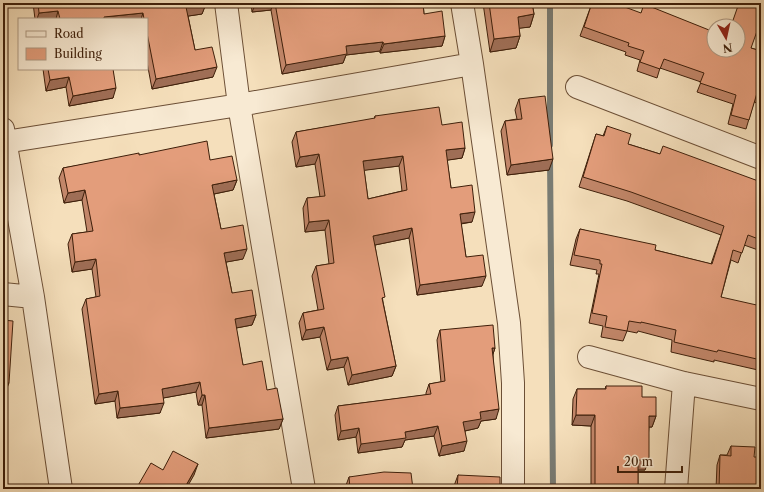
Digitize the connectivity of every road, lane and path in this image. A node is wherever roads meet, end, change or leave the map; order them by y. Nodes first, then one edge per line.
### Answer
1 (226, 3) edge
2 (462, 3) edge
3 (472, 64) junction
4 (577, 87) dead end
5 (239, 105) junction
6 (4, 135) edge
7 (761, 158) edge
8 (3, 294) edge
9 (33, 297) junction
10 (589, 357) dead end
11 (684, 383) junction
12 (761, 399) edge
13 (61, 489) edge
14 (304, 489) edge
15 (513, 489) edge
16 (676, 489) edge

1 - 5 street
2 - 3 street
3 - 5 street
3 - 15 street
4 - 7 street
5 - 6 street
5 - 14 street
6 - 9 street
8 - 9 street
9 - 13 street
10 - 11 street
11 - 12 street
11 - 16 street

